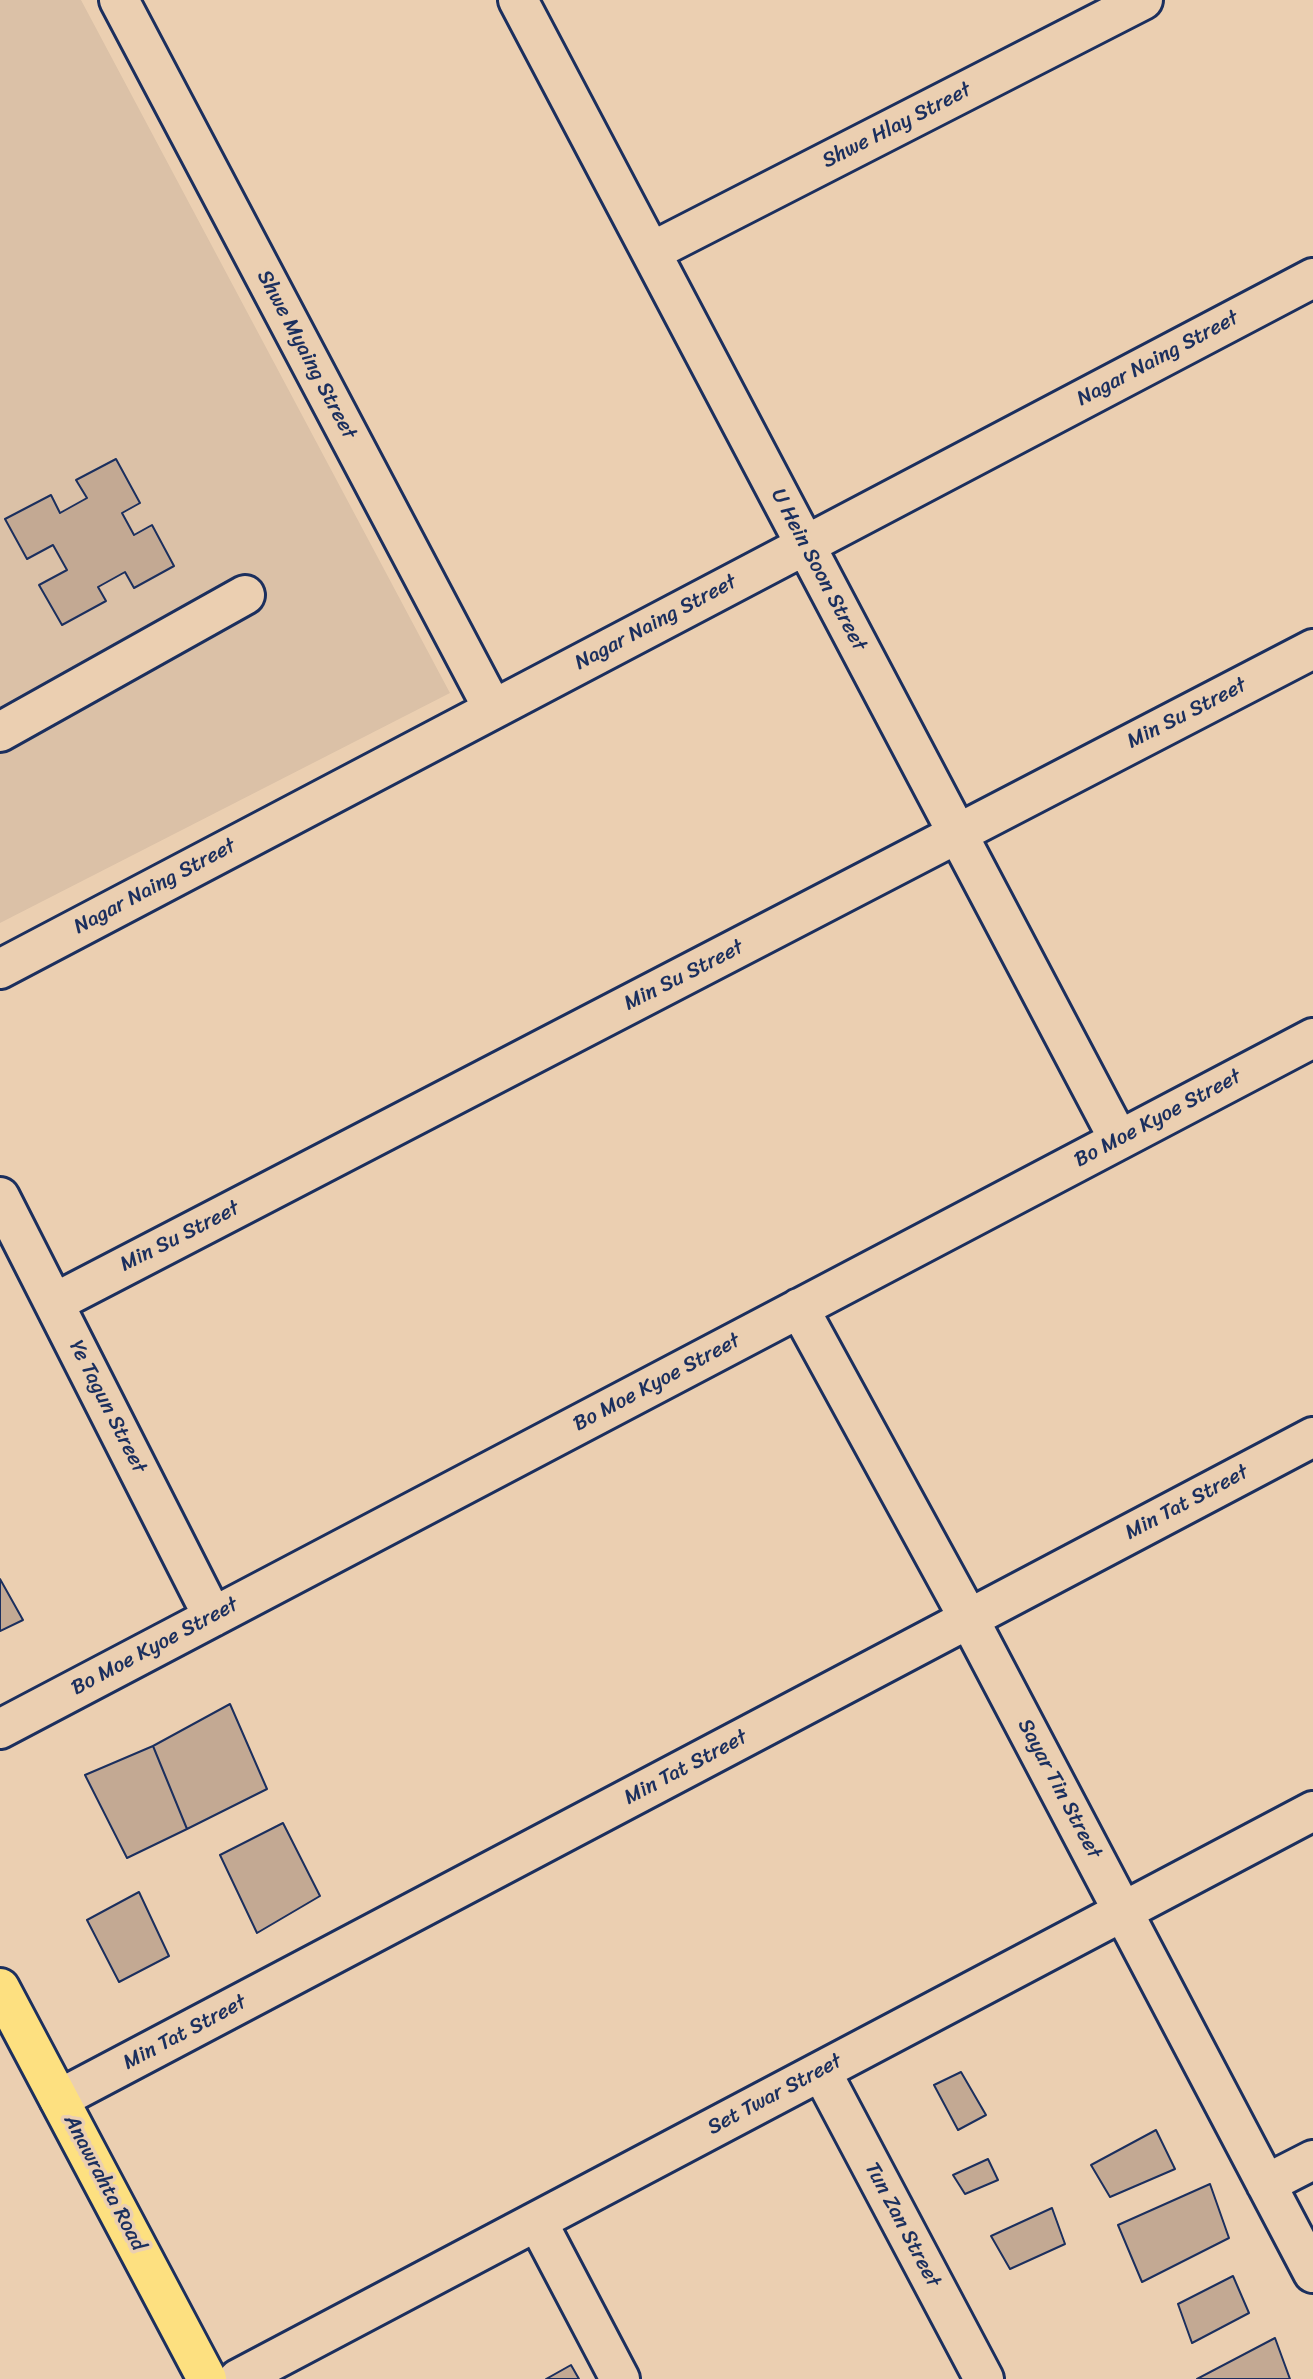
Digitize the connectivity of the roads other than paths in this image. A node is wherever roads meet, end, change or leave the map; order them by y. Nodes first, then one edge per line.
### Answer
1 (119, 0) edge
2 (518, 0) edge
3 (1143, 0) edge
4 (651, 252) junction
5 (1313, 278) edge
6 (805, 545) junction
7 (245, 596) dead end
8 (1313, 649) edge
9 (493, 709) junction
10 (0, 732) edge
11 (958, 834) junction
12 (0, 969) edge
13 (1313, 1038) edge
14 (1119, 1140) junction
15 (0, 1196) edge
16 (54, 1303) junction
17 (799, 1308) junction
18 (1313, 1437) edge
19 (213, 1617) junction
20 (969, 1619) junction
21 (0, 1729) edge
22 (1313, 1811) edge
23 (1123, 1912) junction
24 (0, 1988) edge
25 (821, 2071) junction
26 (59, 2099) junction
27 (1313, 2160) edge
28 (1266, 2184) junction
29 (537, 2221) junction
30 (1313, 2273) edge
31 (207, 2379) edge
32 (238, 2379) edge
33 (620, 2379) edge
34 (984, 2379) edge

1 - 9 street, Shwe Myaing Street
2 - 4 street, U Hein Soon Street
3 - 4 street, Shwe Hlay Street
4 - 6 street, U Hein Soon Street
5 - 6 street, Nagar Naing Street
6 - 9 street, Nagar Naing Street
6 - 11 street, U Hein Soon Street
7 - 10 street
8 - 11 street, Min Su Street
9 - 12 street, Nagar Naing Street
11 - 14 street, U Hein Soon Street
11 - 16 street, Min Su Street
13 - 14 street, Bo Moe Kyoe Street
14 - 17 street, Bo Moe Kyoe Street
15 - 16 street, Ye Tagun Street
16 - 19 street, Ye Tagun Street
17 - 19 street, Bo Moe Kyoe Street
17 - 20 street, Sayar Tin Street
18 - 20 street, Min Tat Street
19 - 21 street, Bo Moe Kyoe Street
20 - 23 street, Sayar Tin Street
20 - 26 street, Min Tat Street
22 - 23 street, Set Twar Street
23 - 25 street, Set Twar Street
23 - 28 street, Sayar Tin Street
24 - 26 main road, Anawrahta Road
25 - 29 street, Set Twar Street
25 - 34 street, Tun Zan Street
26 - 31 main road, Anawrahta Road
27 - 28 street
28 - 30 street, Sayar Tin Street
29 - 32 street, Set Twar Street
29 - 33 street

